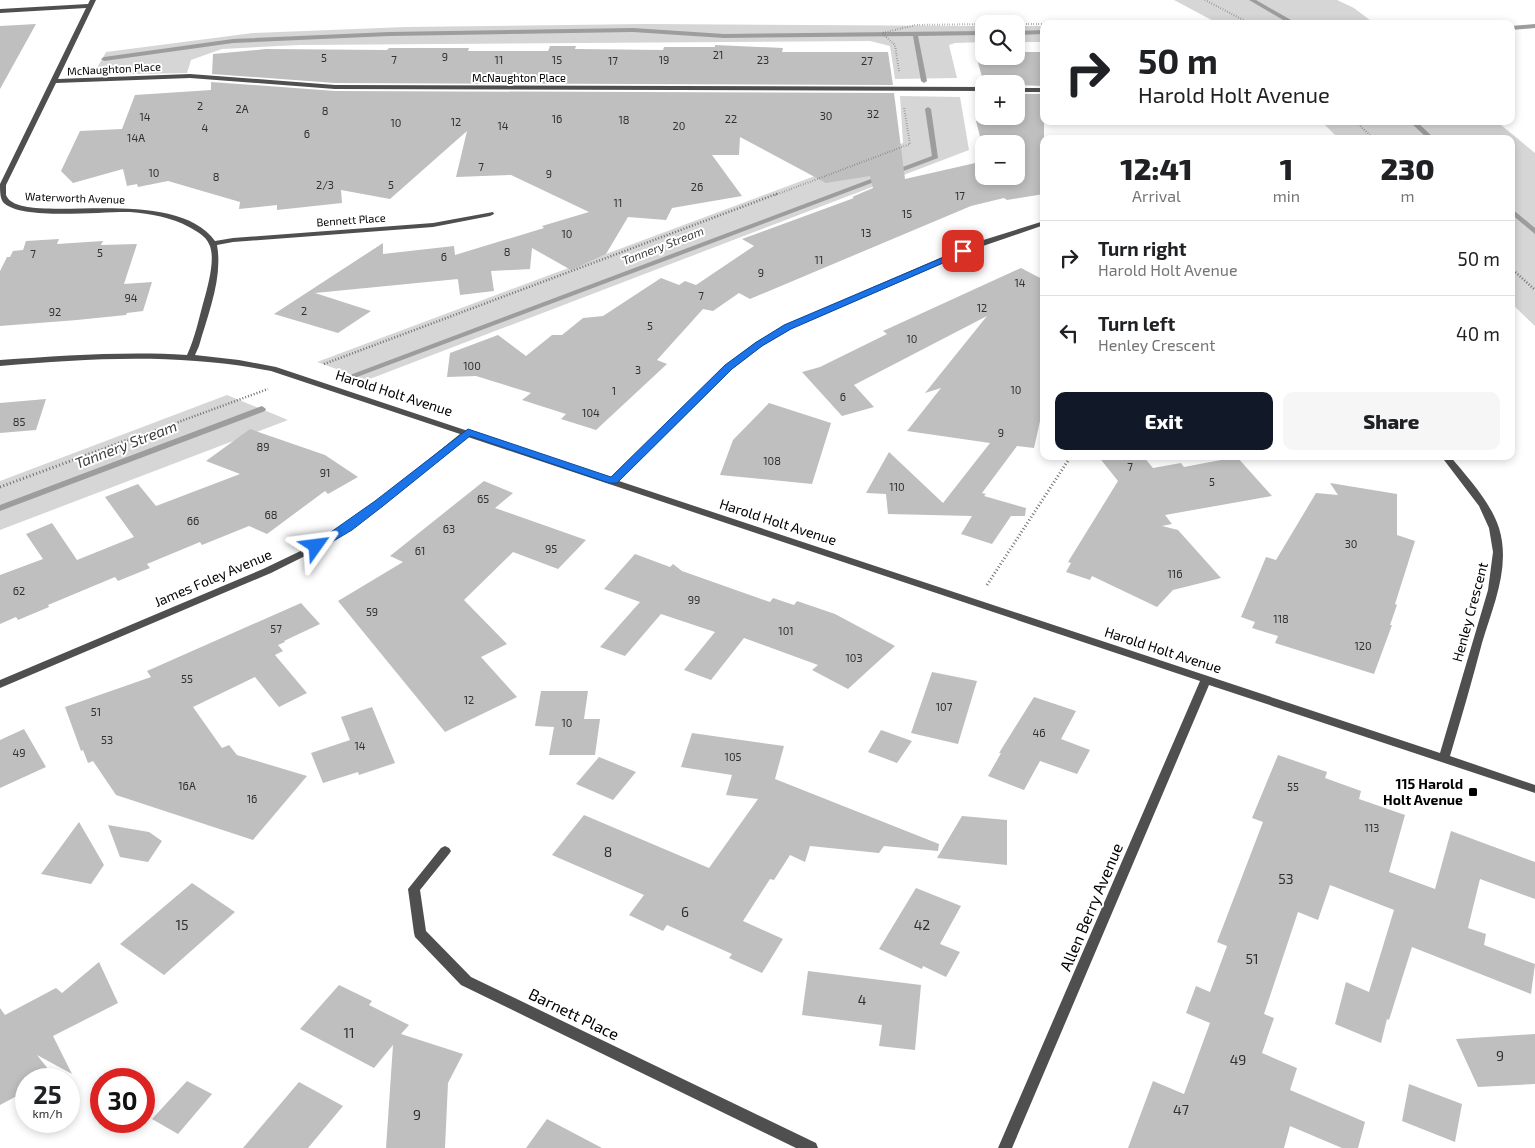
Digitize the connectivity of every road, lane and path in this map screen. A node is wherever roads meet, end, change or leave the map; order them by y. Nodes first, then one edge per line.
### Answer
1 (1205, 0) edge
2 (91, 3) edge
3 (0, 11) edge
4 (1243, 20) edge
5 (975, 24) edge
6 (1025, 24) edge
7 (1040, 24) edge
8 (899, 71) dead end
9 (54, 81) junction
10 (975, 89) edge
11 (1025, 90) edge
12 (1040, 90) edge
13 (904, 106) dead end
14 (1359, 125) edge
15 (1370, 135) edge
16 (490, 214) dead end
17 (1040, 224) edge
18 (213, 244) junction
19 (1515, 272) edge
20 (1535, 290) edge
21 (190, 356) junction
22 (0, 363) edge
23 (301, 377) junction
24 (468, 432) junction
25 (1068, 460) edge
26 (1448, 460) edge
27 (613, 481) junction
28 (0, 487) edge
29 (976, 602) junction
30 (1206, 679) junction
31 (0, 684) edge
32 (1444, 758) junction
33 (1535, 789) edge
34 (445, 851) dead end
35 (811, 1148) edge
36 (1006, 1148) edge

1 - 4 path
2 - 3 street
2 - 9 street, Waterworth Avenue
5 - 8 path
6 - 7 path
9 - 10 street, McNaughton Place
9 - 18 street, Waterworth Avenue
11 - 12 street
13 - 23 path
14 - 15 path
16 - 18 street, Bennett Place
17 - 27 street
18 - 21 street
19 - 20 path
21 - 22 street, Harold Holt Avenue
21 - 23 street, Harold Holt Avenue
23 - 24 street, Harold Holt Avenue
23 - 28 path
24 - 27 street, Harold Holt Avenue
24 - 31 street, James Foley Avenue
25 - 29 path
26 - 32 street, Henley Crescent
27 - 29 street, Harold Holt Avenue
29 - 30 street, Harold Holt Avenue
30 - 32 street, Harold Holt Avenue
30 - 36 street, Allen Berry Avenue
32 - 33 street, Harold Holt Avenue
34 - 35 street, Barnett Place

